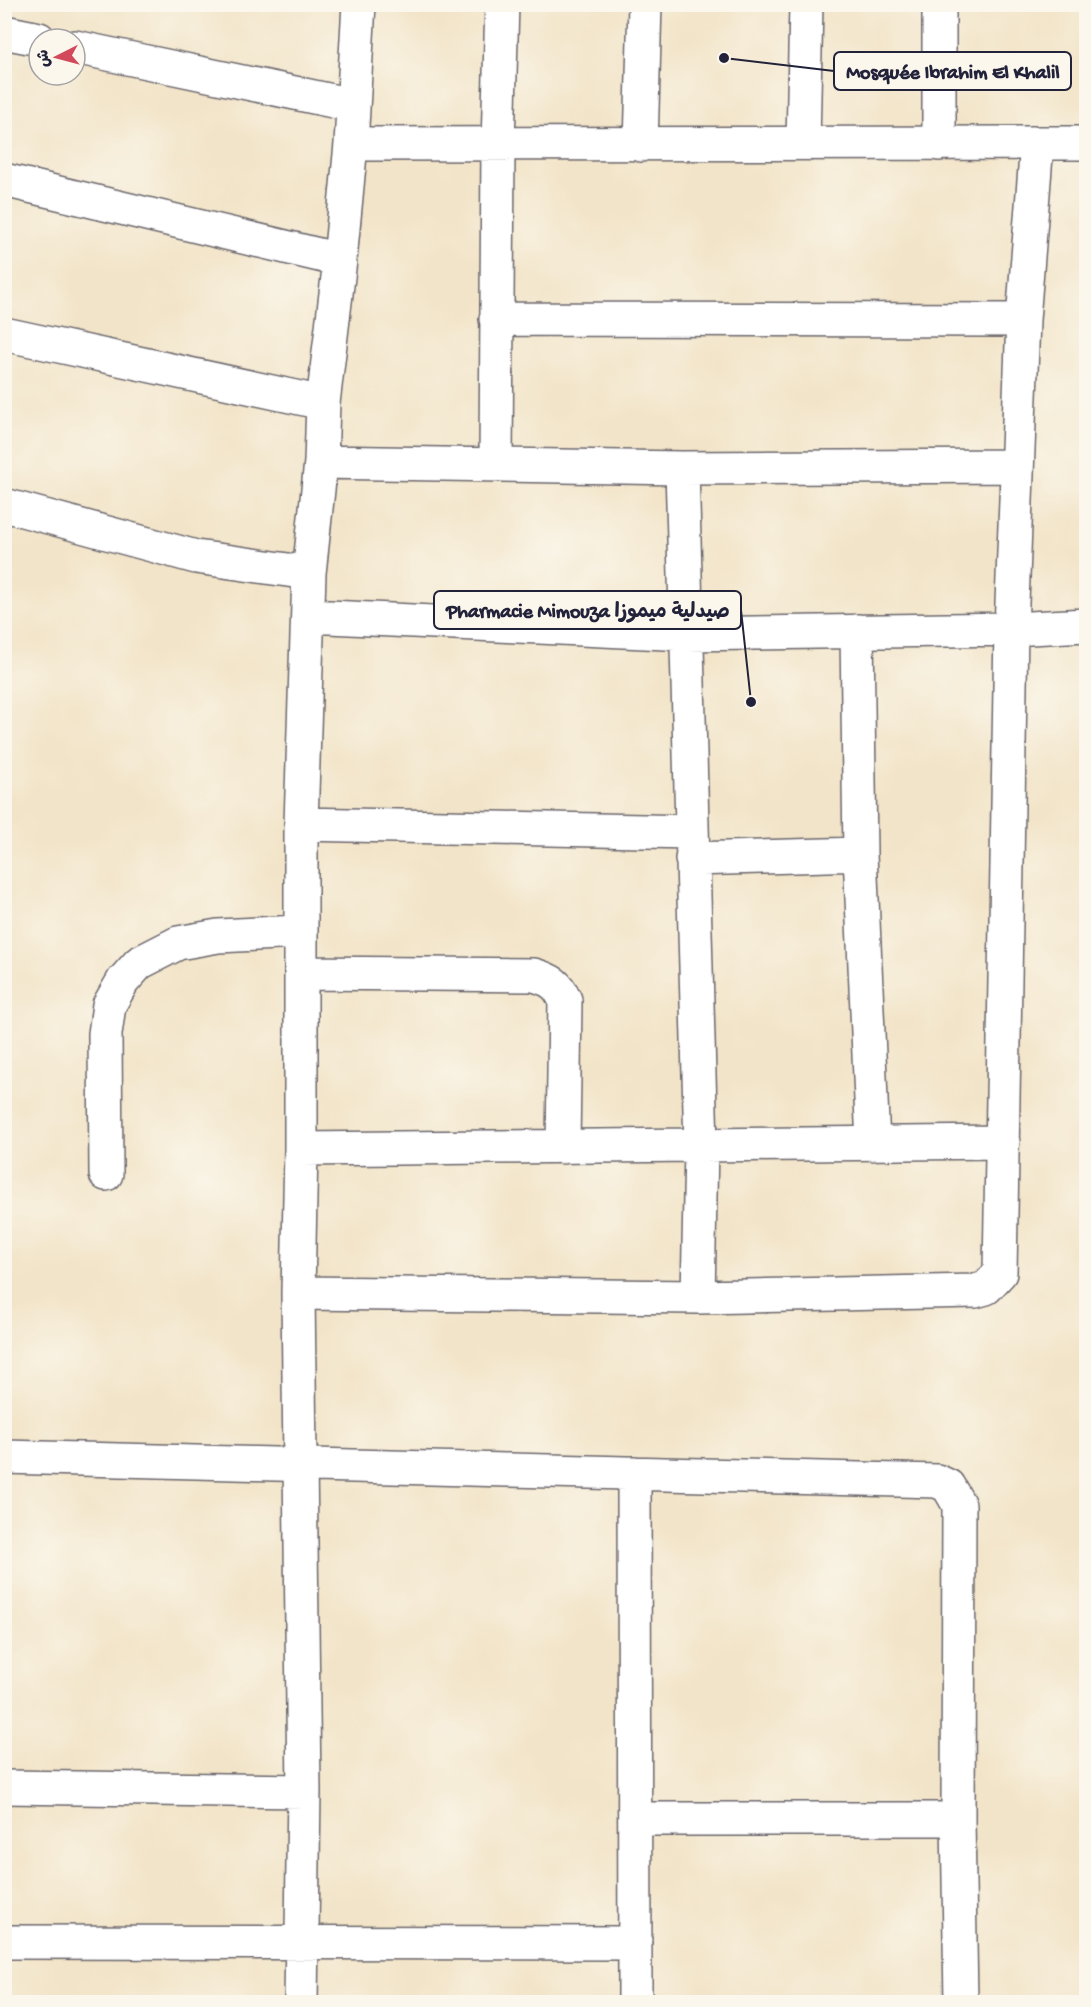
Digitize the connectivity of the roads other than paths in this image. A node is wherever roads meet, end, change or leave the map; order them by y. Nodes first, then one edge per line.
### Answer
1 (359, 4) edge
2 (502, 4) edge
3 (645, 4) edge
4 (806, 4) edge
5 (939, 4) edge
6 (4, 32) edge
7 (27, 37) edge
8 (87, 50) edge
9 (352, 105) junction
10 (803, 143) junction
11 (1037, 143) junction
12 (351, 144) junction
13 (498, 144) junction
14 (939, 144) junction
15 (1086, 144) edge
16 (641, 145) junction
17 (4, 180) edge
18 (340, 260) junction
19 (496, 319) junction
20 (1023, 320) junction
21 (4, 334) edge
22 (323, 403) junction
23 (321, 462) junction
24 (496, 464) junction
25 (1017, 466) junction
26 (682, 468) junction
27 (4, 505) edge
28 (309, 573) junction
29 (308, 616) junction
30 (1086, 626) edge
31 (1011, 629) junction
32 (857, 631) junction
33 (687, 634) junction
34 (301, 824) junction
35 (692, 845) junction
36 (860, 854) junction
37 (300, 932) junction
38 (301, 973) junction
39 (1003, 1142) junction
40 (873, 1144) junction
41 (701, 1146) junction
42 (563, 1147) junction
43 (301, 1149) junction
44 (106, 1174) dead end
45 (298, 1293) junction
46 (698, 1297) junction
47 (4, 1457) edge
48 (300, 1464) junction
49 (634, 1473) junction
50 (4, 1787) edge
51 (304, 1791) junction
52 (635, 1819) junction
53 (958, 1819) junction
54 (4, 1942) edge
55 (302, 1942) junction
56 (635, 1942) junction
57 (301, 2002) edge
58 (635, 2002) edge
59 (961, 2002) edge

1 - 9 street
2 - 13 street
3 - 16 street
4 - 10 street
5 - 14 street
6 - 7 street
8 - 9 street
9 - 12 street
10 - 14 street
10 - 16 street
11 - 14 street
11 - 15 street
11 - 20 street
12 - 13 street
12 - 18 street
13 - 16 street
13 - 19 street
17 - 18 street
18 - 22 street
19 - 20 street
19 - 24 street
20 - 25 street
21 - 22 street
22 - 23 street
23 - 24 street
23 - 28 street
24 - 26 street
25 - 26 street
25 - 31 street
26 - 33 street
27 - 28 street
28 - 29 street
29 - 33 street
29 - 34 street
30 - 31 street
31 - 32 street
31 - 39 street
32 - 33 street
32 - 36 street
33 - 35 street
34 - 35 street
34 - 37 street
35 - 36 street
35 - 41 street
36 - 40 street
37 - 38 street
37 - 44 street
38 - 42 street
38 - 43 street
39 - 40 street
39 - 46 street
40 - 41 street
41 - 42 street
41 - 46 street
42 - 43 street
43 - 45 street
45 - 46 street
45 - 48 street
47 - 48 street
48 - 49 street
48 - 51 street
49 - 52 street
49 - 53 street
50 - 51 street
51 - 55 street
52 - 53 street
52 - 56 street
53 - 59 street
54 - 55 street
55 - 56 street
55 - 57 street
56 - 58 street

